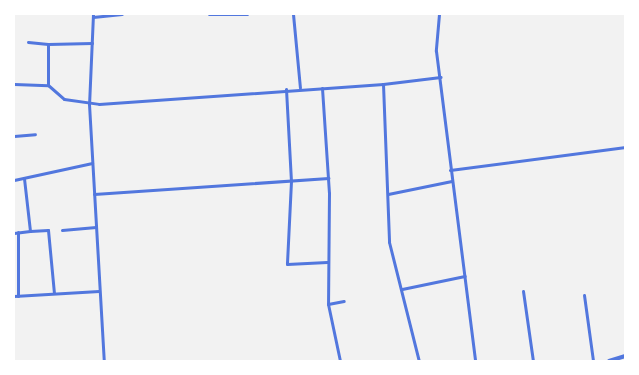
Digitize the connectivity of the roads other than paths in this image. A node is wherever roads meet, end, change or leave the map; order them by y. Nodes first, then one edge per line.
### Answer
1 (122, 14) edge
2 (209, 14) edge
3 (247, 14) edge
4 (293, 14) edge
5 (439, 14) edge
6 (93, 16) edge
7 (28, 42) dead end
8 (92, 43) junction
9 (48, 44) junction
10 (441, 77) junction
11 (14, 84) edge
12 (48, 84) junction
13 (382, 84) junction
14 (300, 88) junction
15 (322, 88) junction
16 (286, 89) junction
17 (89, 104) junction
18 (35, 134) dead end
19 (14, 136) edge
20 (625, 147) edge
21 (92, 163) junction
22 (450, 170) junction
23 (24, 178) junction
24 (328, 178) junction
25 (14, 180) edge
26 (291, 181) junction
27 (452, 181) junction
28 (94, 194) junction
29 (388, 194) junction
30 (96, 227) junction
31 (62, 230) dead end
32 (30, 231) junction
33 (16, 232) edge
34 (326, 262) junction
35 (465, 276) junction
36 (402, 289) junction
37 (99, 291) junction
38 (523, 291) dead end
39 (54, 294) junction
40 (584, 295) dead end
41 (16, 296) edge
42 (344, 301) dead end
43 (328, 304) junction
44 (625, 356) edge
45 (104, 361) edge
46 (340, 361) edge
47 (419, 361) edge
48 (475, 361) edge
49 (533, 361) edge
50 (593, 361) edge
51 (609, 361) edge

1 - 6 street
2 - 3 street
4 - 14 street
5 - 10 street
6 - 8 street
7 - 9 street
8 - 9 street
8 - 17 street
9 - 12 street
10 - 13 street
10 - 22 street
11 - 12 street
12 - 17 street
13 - 15 street
13 - 29 street
14 - 15 street
14 - 16 street
15 - 24 street
16 - 17 street
16 - 26 street
17 - 21 street
18 - 19 street
20 - 22 street
21 - 23 street
21 - 28 street
22 - 27 street
23 - 25 street
23 - 32 street
24 - 26 street
24 - 34 street
26 - 28 street
26 - 34 street
27 - 29 street
27 - 35 street
28 - 30 street
29 - 36 street
30 - 31 street
30 - 37 street
32 - 33 street
32 - 39 street
33 - 41 street
34 - 43 street
35 - 36 street
35 - 48 street
36 - 47 street
37 - 39 street
37 - 45 street
38 - 49 street
39 - 41 street
40 - 50 street
42 - 43 street
43 - 46 street
44 - 51 street

